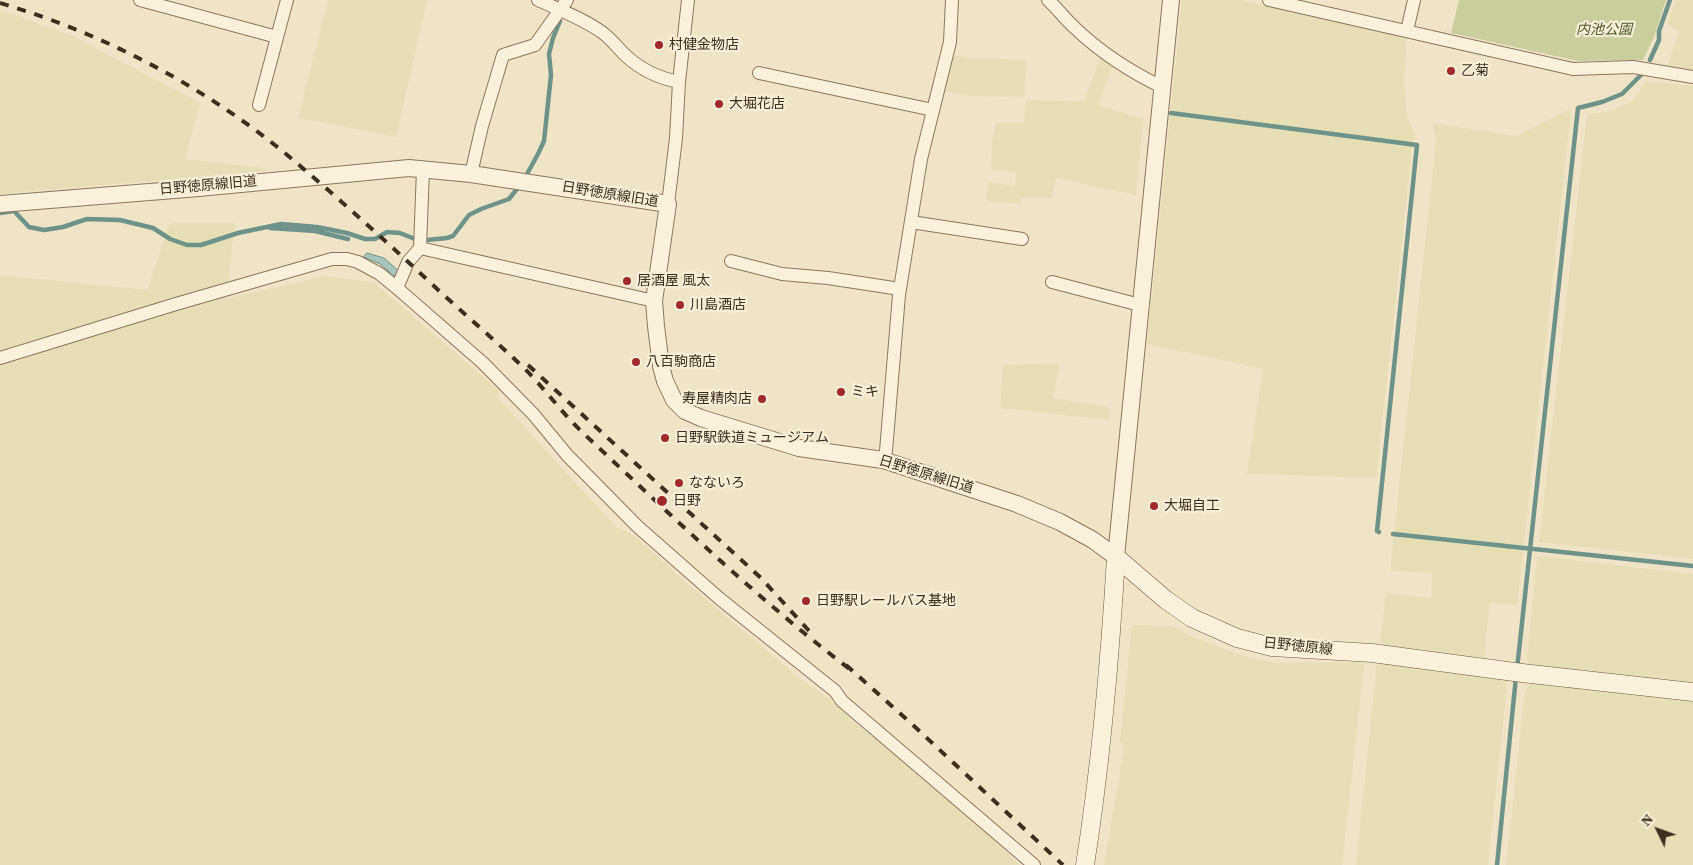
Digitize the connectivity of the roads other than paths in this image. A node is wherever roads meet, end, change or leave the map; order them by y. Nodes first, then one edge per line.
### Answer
1 (140, 0) edge
2 (287, 0) edge
3 (538, 0) edge
4 (688, 0) edge
5 (952, 0) edge
6 (1048, 0) edge
7 (1171, 0) edge
8 (1269, 0) edge
9 (1414, 0) edge
10 (564, 5) edge
11 (1316, 5) edge
12 (1407, 31) junction
13 (277, 37) junction
14 (759, 73) dead end
15 (1693, 77) edge
16 (679, 82) junction
17 (1162, 87) junction
18 (259, 105) dead end
19 (933, 110) junction
20 (423, 169) junction
21 (471, 174) junction
22 (0, 204) edge
23 (668, 204) junction
24 (911, 222) junction
25 (1022, 239) dead end
26 (420, 248) junction
27 (731, 261) dead end
28 (1052, 282) dead end
29 (397, 288) junction
30 (900, 289) junction
31 (654, 301) junction
32 (1140, 305) junction
33 (0, 358) edge
34 (883, 460) junction
35 (1116, 557) junction
36 (1693, 692) edge
37 (1034, 865) edge
38 (1085, 865) edge

1 - 13 street
2 - 13 street
3 - 10 street
4 - 16 street
5 - 19 street
6 - 17 street
7 - 17 street
8 - 11 street
9 - 12 street
10 - 16 street
10 - 21 street
11 - 12 street
12 - 15 street
13 - 18 street
14 - 19 street
16 - 23 street
17 - 32 street
19 - 24 street
20 - 21 street, 日野徳原線旧道
20 - 22 street, 日野徳原線旧道
20 - 26 street
21 - 23 street, 日野徳原線旧道
23 - 31 street, 日野徳原線旧道
24 - 25 street
24 - 30 street
26 - 29 street
26 - 31 street
27 - 30 street
28 - 32 street
29 - 33 street
29 - 37 street
30 - 34 street
31 - 34 street, 日野徳原線旧道
32 - 35 street
34 - 35 street, 日野徳原線旧道
35 - 36 main road, 日野徳原線
35 - 38 main road

